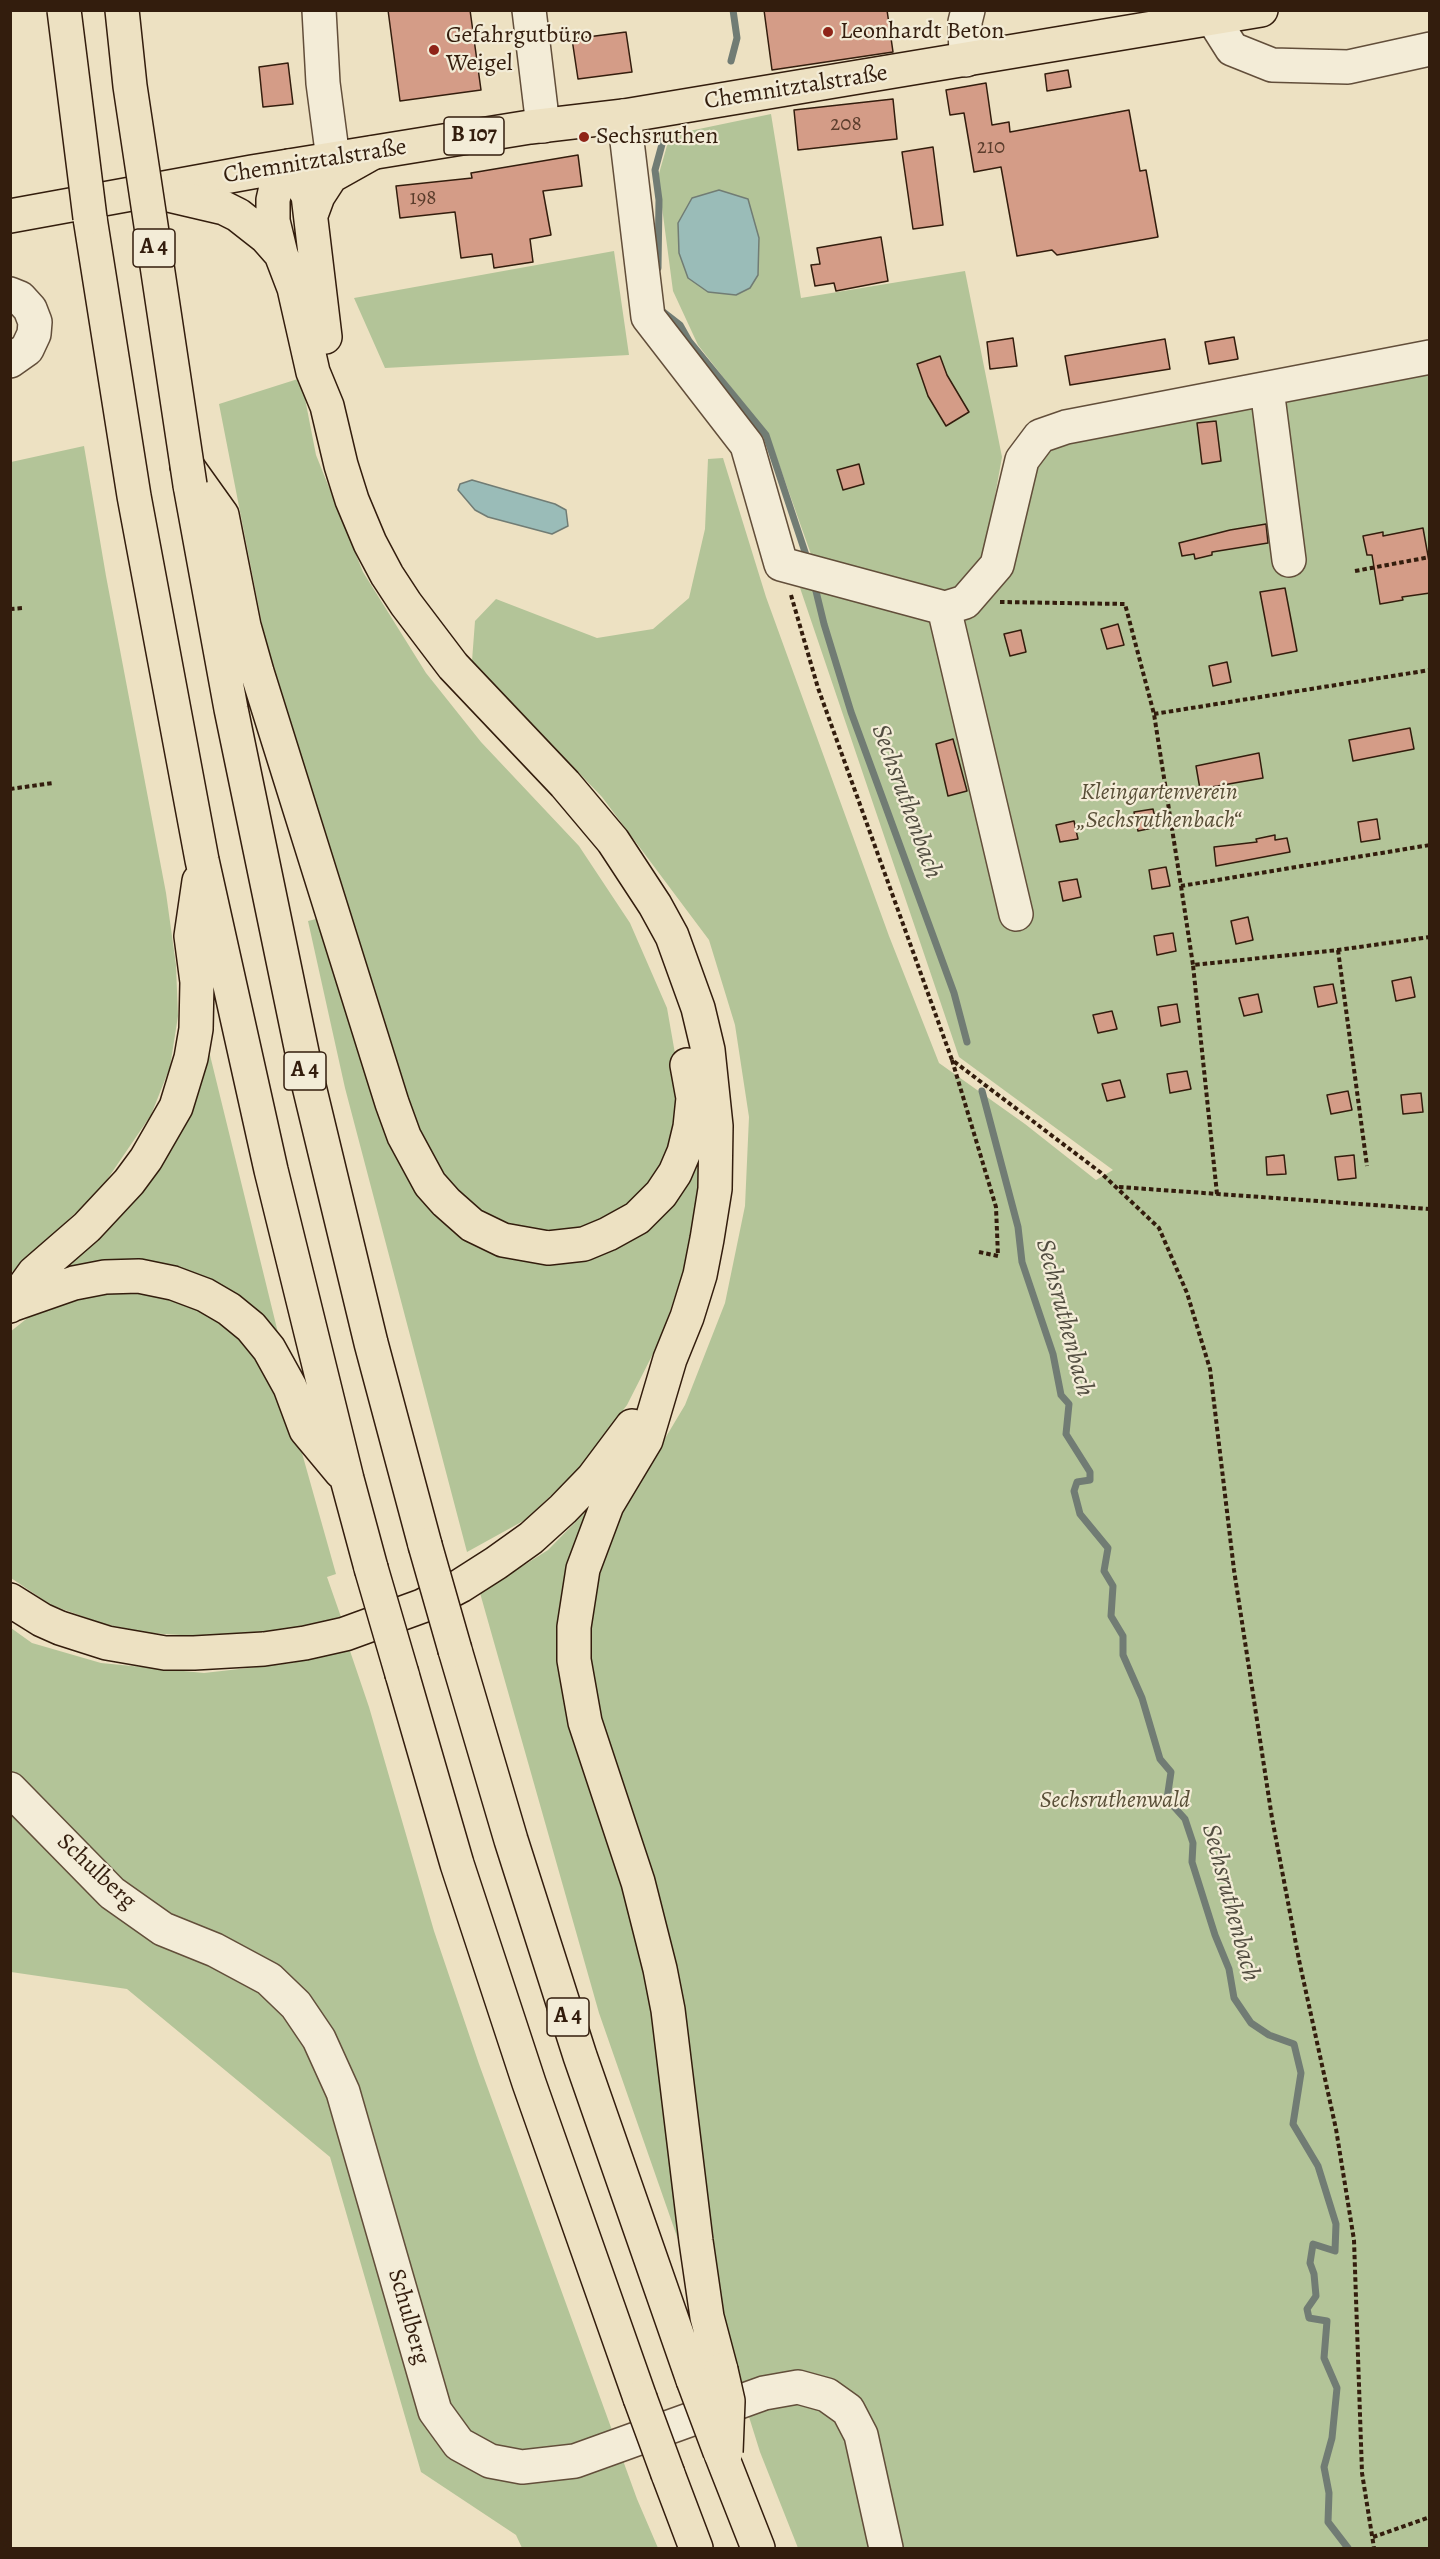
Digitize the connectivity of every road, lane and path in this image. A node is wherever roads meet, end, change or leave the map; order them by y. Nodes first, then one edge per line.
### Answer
1 (64, 10) edge
2 (122, 10) edge
3 (319, 10) edge
4 (529, 10) edge
5 (968, 10) edge
6 (1261, 10) edge
7 (1213, 19) junction
8 (1430, 49) edge
9 (966, 60) junction
10 (624, 116) junction
11 (543, 126) junction
12 (372, 153) junction
13 (333, 159) junction
14 (289, 166) junction
15 (147, 190) junction
16 (11, 215) edge
17 (311, 215) junction
18 (280, 254) junction
19 (10, 294) edge
20 (1430, 357) edge
21 (10, 361) edge
22 (1267, 389) junction
23 (327, 406) junction
24 (192, 478) junction
25 (1430, 557) edge
26 (1289, 560) dead end
27 (782, 564) junction
28 (1354, 571) dead end
29 (955, 605) junction
30 (23, 608) dead end
31 (10, 609) edge
32 (1430, 670) edge
33 (1154, 714) junction
34 (53, 783) dead end
35 (10, 789) edge
36 (1430, 845) edge
37 (202, 860) junction
38 (1181, 886) junction
39 (1016, 914) dead end
40 (1430, 937) edge
41 (1338, 950) junction
42 (1193, 965) junction
43 (685, 968) junction
44 (952, 1060) junction
45 (1367, 1166) dead end
46 (1118, 1187) junction
47 (1217, 1194) junction
48 (1430, 1209) edge
49 (979, 1252) dead end
50 (11, 1305) edge
51 (670, 1359) junction
52 (347, 1479) junction
53 (10, 1600) edge
54 (10, 1789) edge
55 (707, 2375) junction
56 (1430, 2517) edge
57 (1373, 2537) junction
58 (696, 2548) edge
59 (758, 2548) edge
60 (886, 2548) edge
61 (1374, 2548) edge

1 - 37 main road, A 4, bridge
2 - 24 main road, A 4, bridge
3 - 13 street
4 - 11 street
5 - 9 street
6 - 7 main road, Chemnitztalstraße / B 107
7 - 8 street
7 - 9 main road, Chemnitztalstraße / B 107
9 - 10 main road, Chemnitztalstraße / B 107
10 - 11 main road, Chemnitztalstraße / B 107
10 - 27 street
11 - 12 main road, Chemnitztalstraße / B 107
12 - 13 main road, Chemnitztalstraße / B 107
12 - 17 main road
13 - 14 main road, Chemnitztalstraße / B 107
14 - 15 main road, Chemnitztalstraße / B 107
14 - 17 main road
14 - 18 main road
15 - 16 main road, Chemnitztalstraße / B 107
15 - 18 main road
17 - 23 main road
18 - 23 main road
19 - 21 street
20 - 22 street
22 - 26 street
22 - 29 street
23 - 43 main road
24 - 43 main road
24 - 55 main road, A 4, bridge
25 - 28 path
27 - 29 street
27 - 44 path
29 - 33 path
29 - 39 street
30 - 31 path
32 - 33 path
33 - 38 path
34 - 35 path
36 - 38 path
37 - 50 main road
37 - 52 main road, A 4
38 - 42 path
40 - 41 path
41 - 42 path
41 - 45 path
42 - 47 path
43 - 51 main road
44 - 46 path
44 - 49 path
46 - 47 path
46 - 57 path
47 - 48 path
50 - 52 main road
51 - 53 main road
51 - 55 main road
52 - 58 main road, A 4, bridge
54 - 60 street, Schulberg
55 - 59 main road, bridge
56 - 57 path
57 - 61 path

